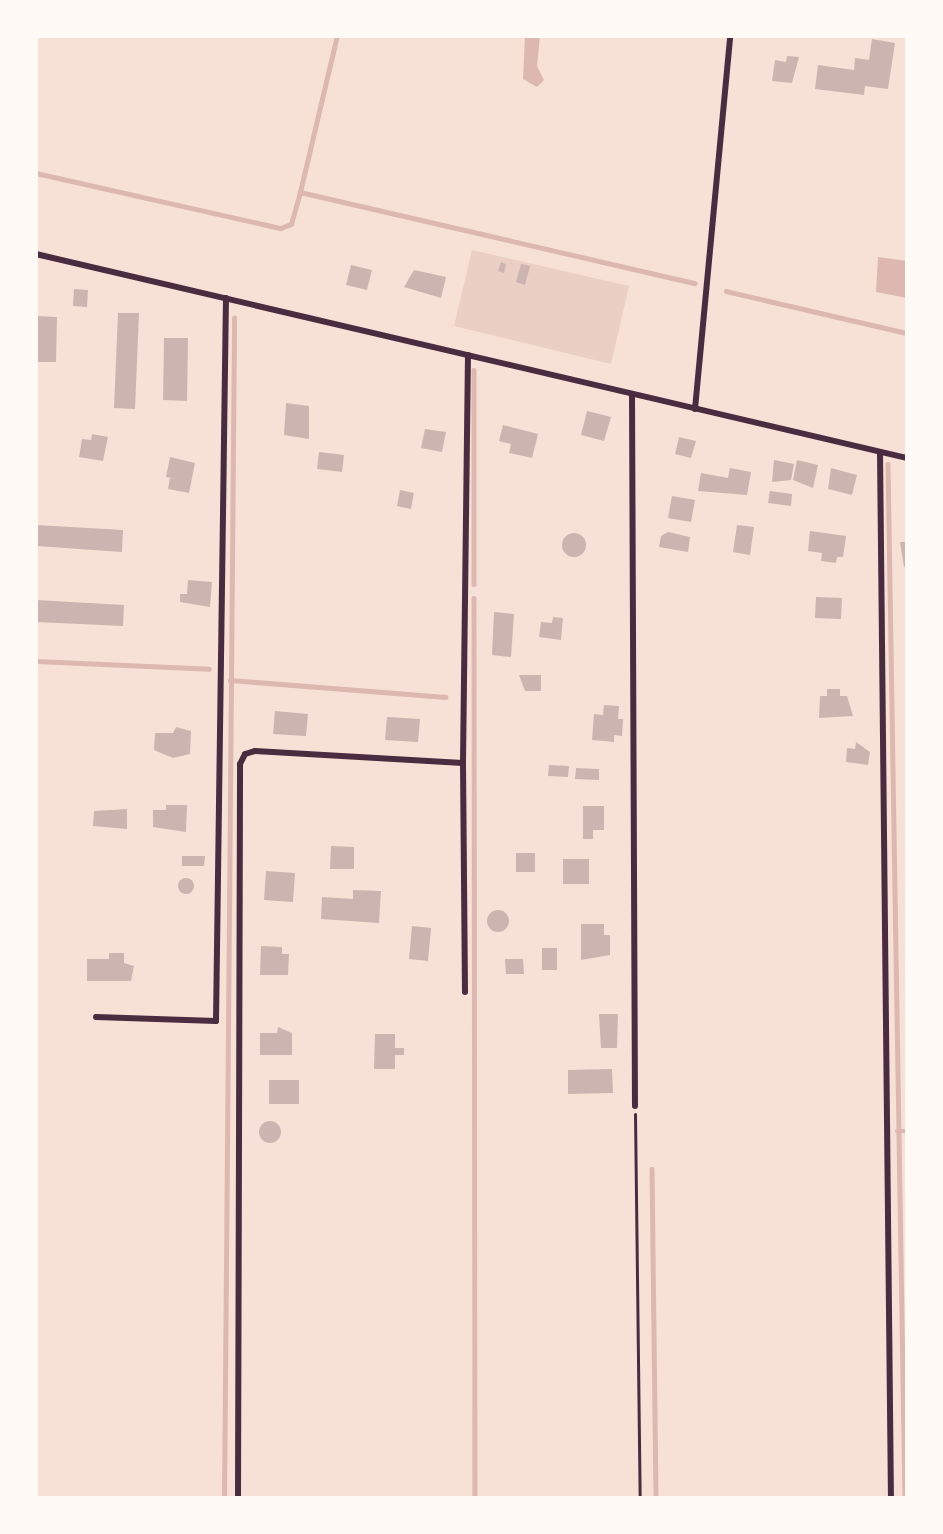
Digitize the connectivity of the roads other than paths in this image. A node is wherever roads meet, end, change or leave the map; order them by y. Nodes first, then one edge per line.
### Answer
1 (730, 36) edge
2 (36, 254) edge
3 (226, 298) junction
4 (468, 355) junction
5 (632, 394) junction
6 (695, 409) junction
7 (880, 452) junction
8 (907, 458) edge
9 (463, 763) junction
10 (465, 992) dead end
11 (96, 1017) dead end
12 (635, 1106) road end
13 (238, 1498) edge
14 (891, 1498) edge

1 - 6 street
2 - 3 street
3 - 4 street
3 - 11 street
4 - 5 street
4 - 9 street
5 - 6 street
5 - 12 street
6 - 7 street
7 - 8 street
7 - 14 street
9 - 10 street
9 - 13 street

